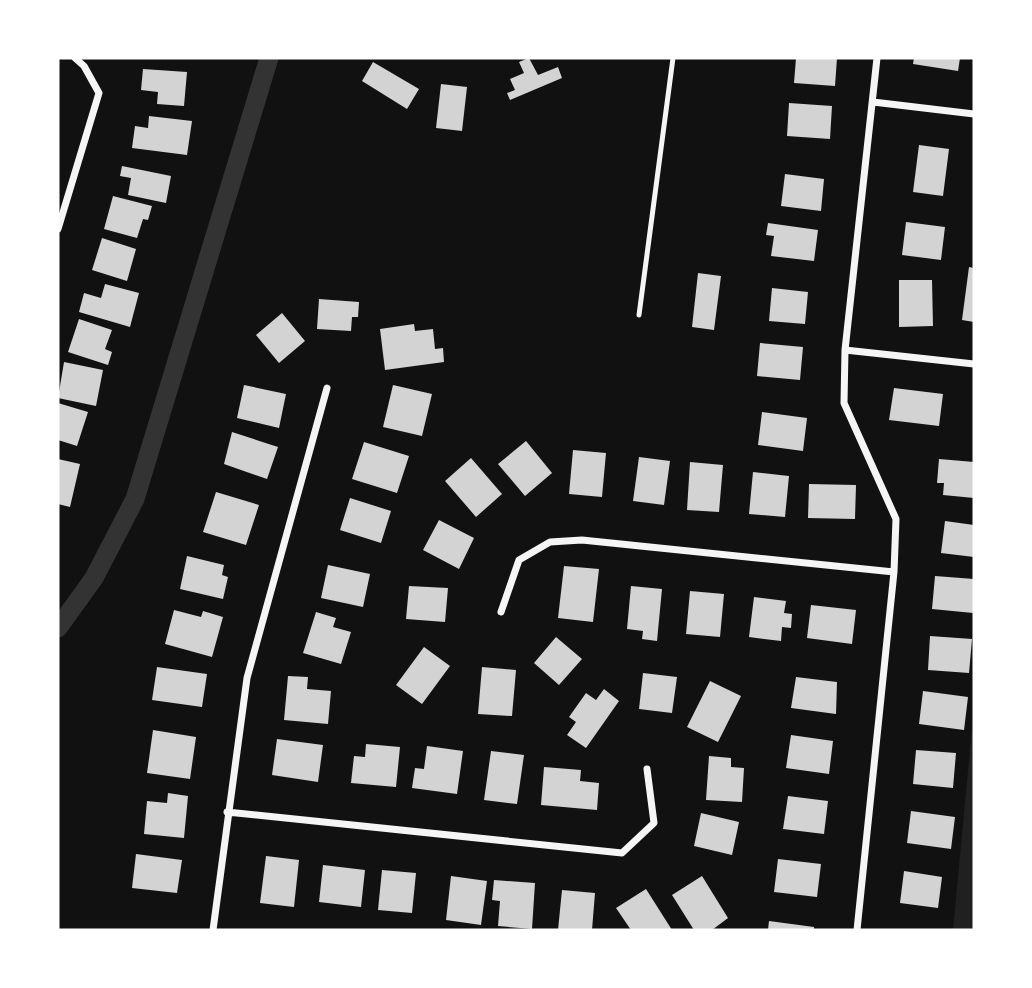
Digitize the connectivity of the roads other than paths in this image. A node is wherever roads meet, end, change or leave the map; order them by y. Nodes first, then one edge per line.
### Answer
1 (75, 58) edge
2 (673, 58) edge
3 (877, 58) edge
4 (873, 102) junction
5 (974, 114) edge
6 (58, 229) edge
7 (639, 315) dead end
8 (845, 350) junction
9 (974, 364) edge
10 (327, 388) dead end
11 (894, 572) junction
12 (501, 612) dead end
13 (647, 769) dead end
14 (227, 812) junction
15 (212, 930) edge
16 (857, 930) edge

1 - 6 street
2 - 7 lane
3 - 4 street
4 - 5 street
4 - 8 street
8 - 9 street
8 - 11 street
10 - 14 street
11 - 12 street
11 - 16 street
13 - 14 street
14 - 15 street

